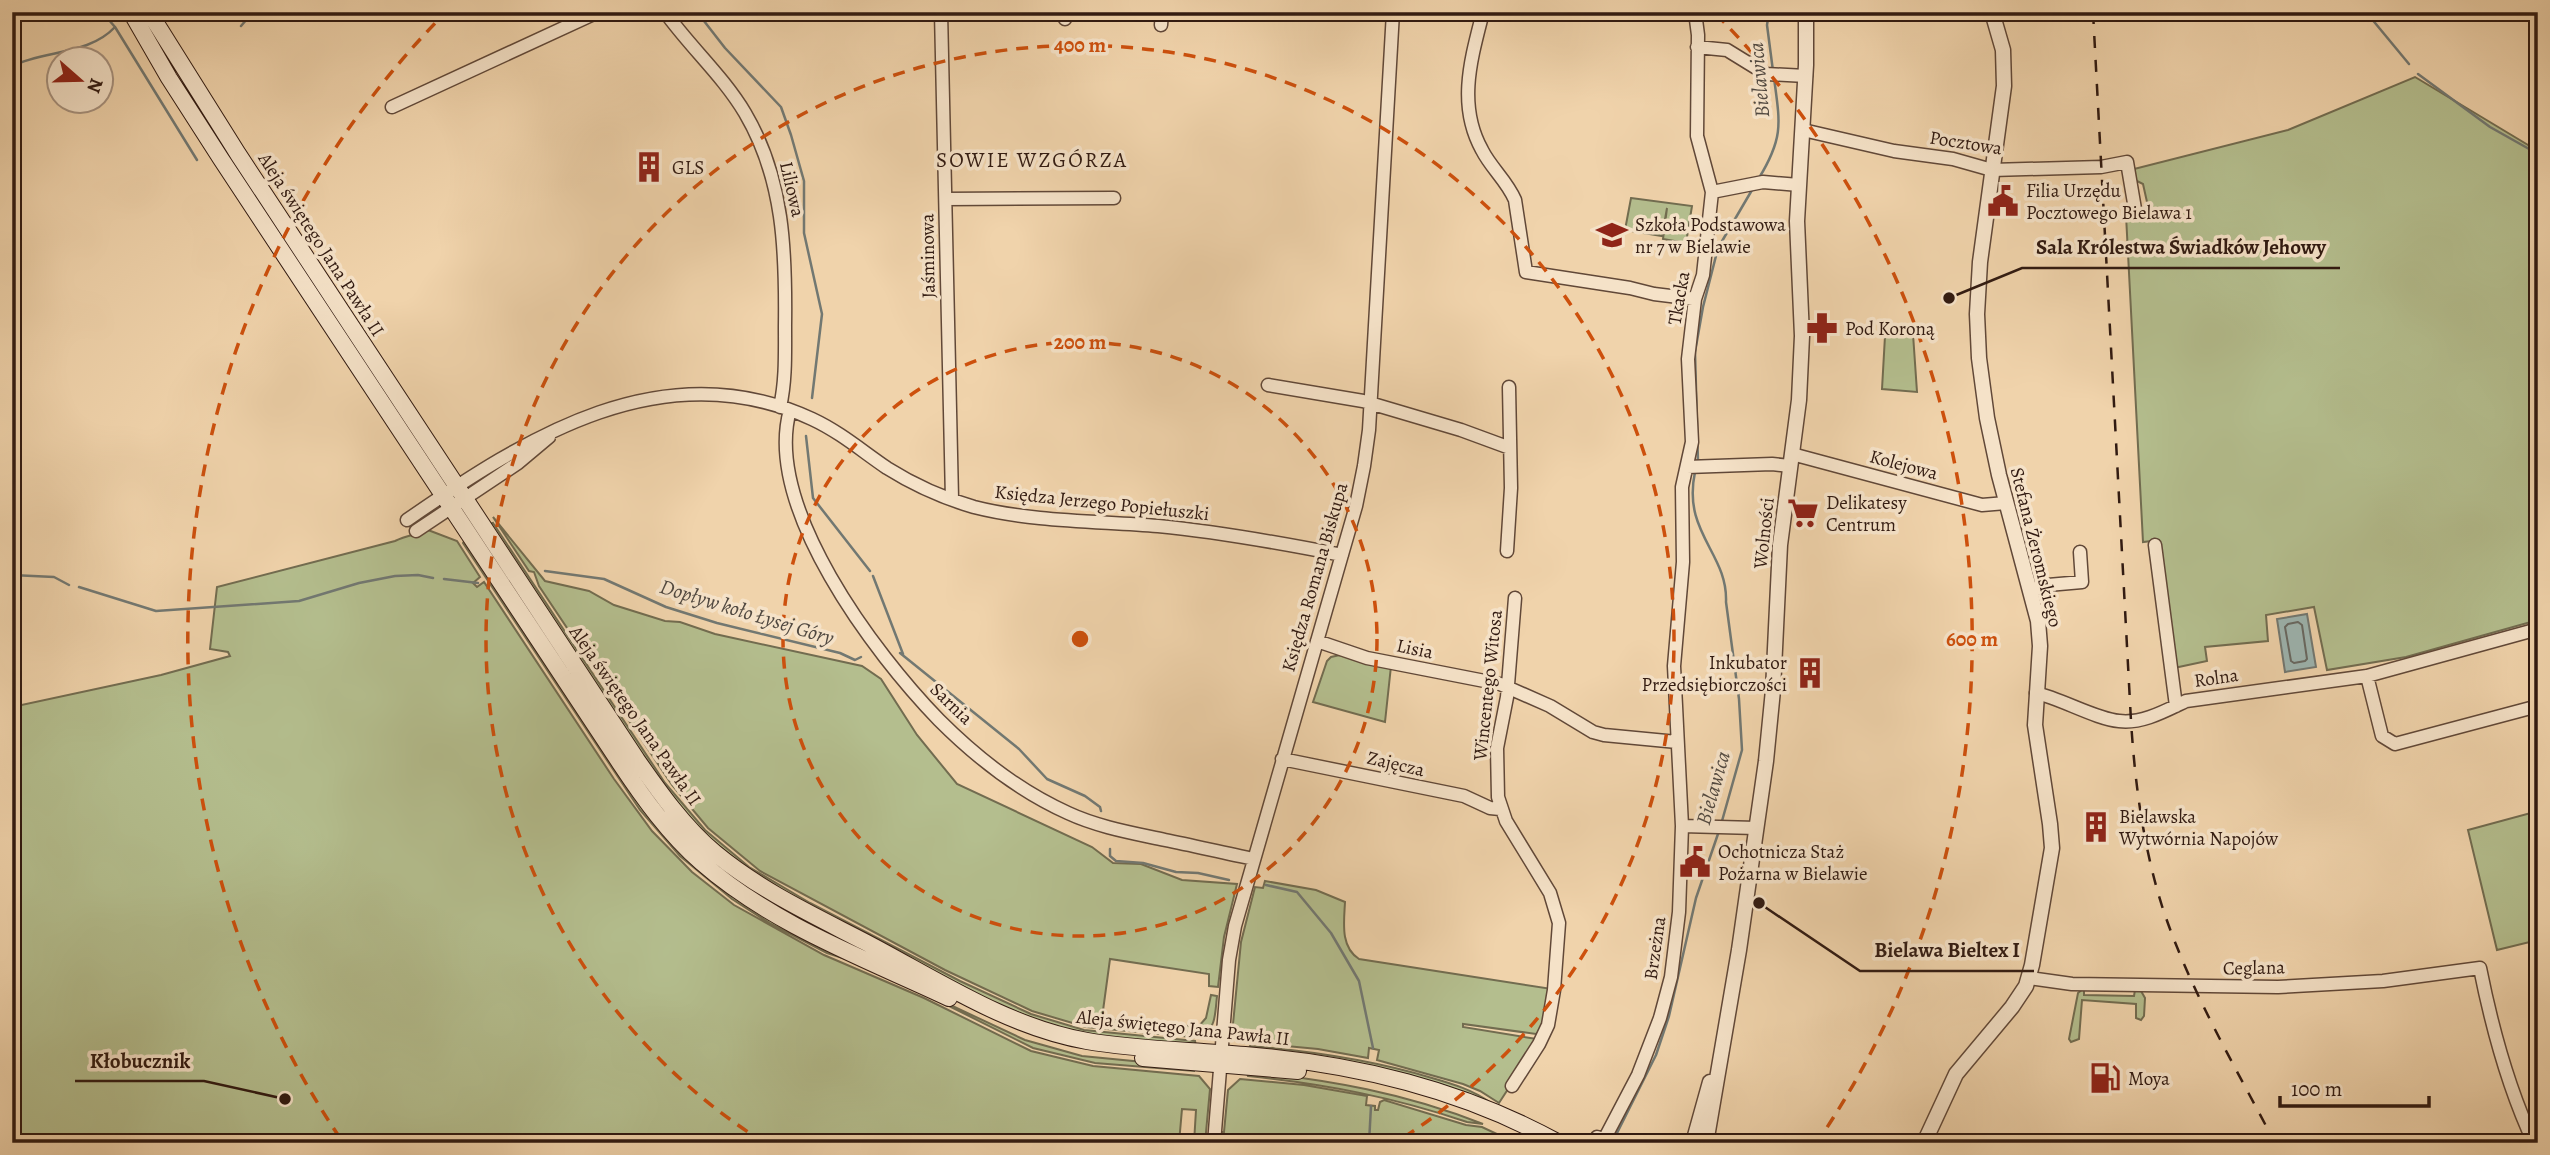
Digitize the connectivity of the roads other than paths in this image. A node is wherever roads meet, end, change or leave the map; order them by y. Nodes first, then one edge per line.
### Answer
1 (131, 12) edge
2 (149, 12) edge
3 (598, 12) edge
4 (665, 12) edge
5 (941, 12) edge
6 (1393, 12) edge
7 (1483, 12) edge
8 (1695, 12) edge
9 (1805, 12) edge
10 (1992, 12) edge
11 (1697, 47) junction
12 (1806, 76) junction
13 (392, 107) dead end
14 (1802, 130) junction
15 (1992, 170) junction
16 (1799, 185) junction
17 (1712, 192) junction
18 (1114, 198) dead end
19 (946, 199) junction
20 (2135, 209) dead end
21 (1695, 299) junction
22 (1268, 385) dead end
23 (1509, 387) dead end
24 (1370, 403) junction
25 (785, 408) junction
26 (1510, 448) junction
27 (1791, 460) junction
28 (1687, 467) junction
29 (454, 497) junction
30 (952, 499) junction
31 (2006, 503) junction
32 (411, 526) dead end
33 (2155, 545) dead end
34 (1507, 551) dead end
35 (2080, 552) dead end
36 (1342, 555) junction
37 (2030, 591) junction
38 (1515, 598) dead end
39 (2538, 629) edge
40 (1317, 641) junction
41 (2367, 676) junction
42 (1507, 687) junction
43 (2036, 693) junction
44 (2176, 706) junction
45 (2538, 706) edge
46 (1677, 742) junction
47 (1282, 759) junction
48 (1500, 809) junction
49 (1682, 826) junction
50 (1756, 828) junction
51 (1254, 859) junction
52 (2029, 978) junction
53 (1721, 1055) junction
54 (1221, 1059) junction
55 (1512, 1086) dead end
56 (1597, 1137) dead end
57 (1214, 1143) edge
58 (1537, 1143) edge
59 (1559, 1143) edge
60 (1693, 1143) edge
61 (1706, 1143) edge
62 (1924, 1143) edge
63 (2534, 1143) edge

1 - 29 main road, Aleja świętego Jana Pawła II
2 - 29 main road, Aleja świętego Jana Pawła II
3 - 13 street
4 - 25 street, Liliowa
5 - 19 street, Jaśminowa
6 - 24 street, Księdza Romana Biskupa
7 - 21 street
8 - 11 street, Tkacka
9 - 12 street, Wolności
10 - 15 street, Stefana Żeromskiego
11 - 12 street
11 - 17 street, Tkacka
12 - 14 street, Wolności
14 - 15 street, Pocztowa
14 - 16 street, Wolności
15 - 20 street, Pocztowa
15 - 31 street, Stefana Żeromskiego
16 - 17 street
16 - 27 street, Wolności
17 - 21 street, Tkacka
18 - 19 street
19 - 30 street, Jaśminowa
21 - 28 street, Tkacka
22 - 24 street
23 - 26 street
24 - 26 street
24 - 36 street, Księdza Romana Biskupa
25 - 29 street, Księdza Jerzego Popiełuszki
25 - 30 street, Księdza Jerzego Popiełuszki
25 - 51 street, Sarnia
26 - 34 street
27 - 28 street, Kolejowa
27 - 31 street, Kolejowa
27 - 50 street, Wolności
28 - 46 street, Brzeżna
29 - 32 street, Księdza Jerzego Popiełuszki
29 - 54 main road, Aleja świętego Jana Pawła II
30 - 36 street, Księdza Jerzego Popiełuszki
31 - 37 street, Stefana Żeromskiego
33 - 44 street
35 - 37 street
36 - 40 street, Księdza Romana Biskupa
37 - 43 street, Stefana Żeromskiego
38 - 42 street, Wincentego Witosa
39 - 41 street, Rolna
40 - 42 street, Lisia
40 - 47 street, Księdza Romana Biskupa
41 - 44 street, Rolna
41 - 45 street
42 - 46 street
42 - 48 street, Wincentego Witosa
43 - 44 street, Rolna
43 - 52 street, Stefana Żeromskiego
46 - 49 street, Brzeżna
47 - 48 street, Zajęcza
47 - 51 street, Księdza Romana Biskupa
48 - 55 street, Wincentego Witosa
49 - 50 street
49 - 56 street, Brzeżna
50 - 53 street, Wolności
51 - 54 street, Księdza Romana Biskupa
52 - 62 street, Stefana Żeromskiego
52 - 63 street, Ceglana
53 - 60 street, Wolności
53 - 61 street, Wolności
54 - 57 street, Księdza Romana Biskupa
54 - 58 main road, Aleja świętego Jana Pawła II
54 - 59 main road, Aleja świętego Jana Pawła II

